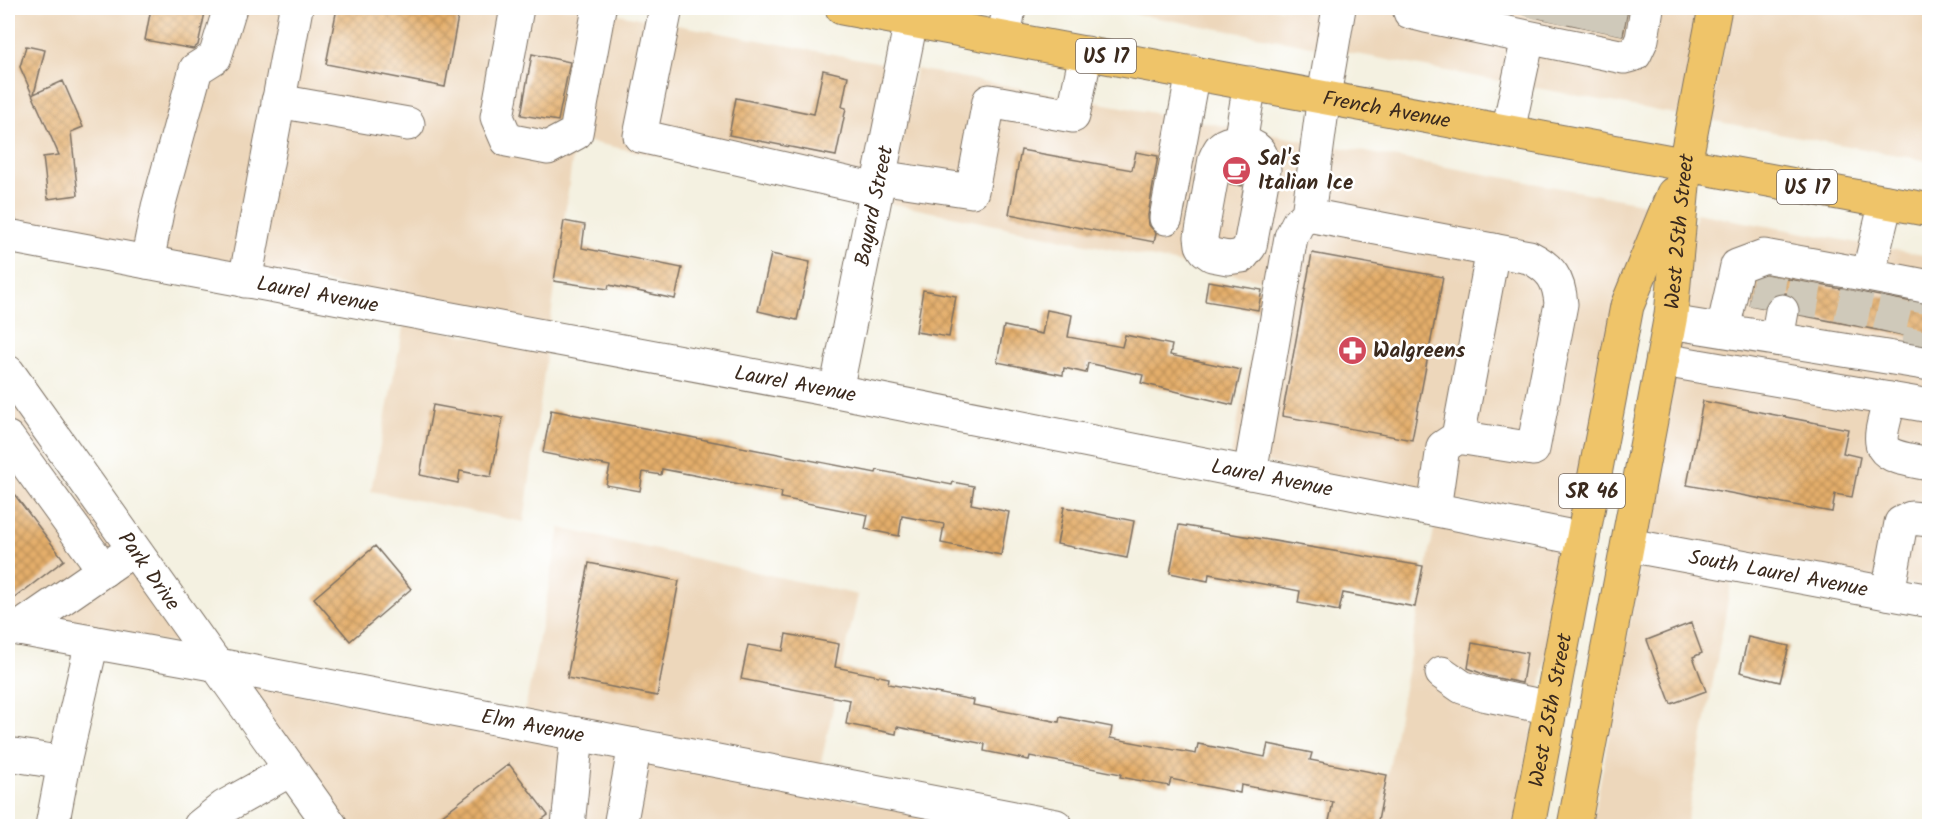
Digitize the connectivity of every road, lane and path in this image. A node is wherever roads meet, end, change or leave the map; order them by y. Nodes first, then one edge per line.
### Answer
1 (231, 8) edge
2 (296, 8) edge
3 (516, 8) edge
4 (599, 8) edge
5 (666, 8) edge
6 (842, 8) edge
7 (1339, 8) edge
8 (1647, 8) edge
9 (1715, 8) edge
10 (911, 21) junction
11 (1006, 22) edge
12 (1501, 24) edge
13 (1086, 53) junction
14 (1193, 72) junction
15 (1250, 83) junction
16 (1324, 96) junction
17 (278, 101) junction
18 (408, 124) dead end
19 (1508, 131) junction
20 (1240, 143) dead end
21 (1685, 164) junction
22 (878, 184) junction
23 (1886, 202) junction
24 (1929, 210) edge
25 (1308, 214) junction
26 (1166, 219) dead end
27 (8, 236) edge
28 (1493, 250) junction
29 (147, 262) junction
30 (245, 280) junction
31 (1894, 287) edge
32 (1670, 322) junction
33 (1723, 330) junction
34 (1880, 344) edge
35 (1663, 360) junction
36 (8, 372) edge
37 (836, 391) junction
38 (1890, 399) junction
39 (1929, 406) edge
40 (1458, 437) junction
41 (8, 438) edge
42 (71, 463) junction
43 (1929, 464) edge
44 (1251, 473) junction
45 (43, 486) junction
46 (1434, 509) junction
47 (1929, 520) edge
48 (1583, 539) junction
49 (1628, 545) junction
50 (133, 550) junction
51 (104, 570) junction
52 (1888, 593) junction
53 (1929, 601) edge
54 (13, 628) edge
55 (92, 642) junction
56 (213, 664) junction
57 (1442, 673) dead end
58 (1551, 708) junction
59 (577, 734) junction
60 (635, 745) junction
61 (8, 754) edge
62 (64, 763) junction
63 (290, 770) junction
64 (52, 826) edge
65 (200, 826) edge
66 (331, 826) edge
67 (568, 826) edge
68 (620, 826) edge
69 (1056, 826) edge
70 (1528, 826) edge
71 (1574, 826) edge

1 - 29 street
2 - 17 street
3 - 4 street
5 - 22 street
6 - 10 main road, French Avenue / US 17
7 - 16 street
8 - 12 street
9 - 21 main road
10 - 11 main road, French Avenue / US 17
10 - 22 street, Bayard Street
11 - 13 main road, French Avenue / US 17
12 - 19 street
13 - 14 main road, French Avenue / US 17
13 - 22 street
14 - 15 main road, French Avenue / US 17
14 - 26 street
15 - 16 main road, French Avenue / US 17
15 - 20 street
16 - 19 main road, French Avenue / US 17
16 - 25 street
17 - 18 street
17 - 30 street
19 - 21 main road, French Avenue / US 17
21 - 23 main road, French Avenue / US 17
21 - 32 main road, West 25th Street / SR 46
21 - 48 main road, West 25th Street / SR 46
22 - 37 street, Bayard Street
23 - 24 main road, French Avenue / US 17
23 - 31 street
25 - 28 street
25 - 44 street
27 - 29 street, Laurel Avenue
28 - 40 street
28 - 40 street
29 - 30 street, Laurel Avenue
30 - 37 street, Laurel Avenue
31 - 33 street
32 - 33 street
32 - 35 main road, West 25th Street / SR 46
33 - 34 street
35 - 38 street
35 - 49 main road, West 25th Street / SR 46
36 - 42 street, Park Drive
37 - 44 street, Laurel Avenue
38 - 39 street
38 - 43 street
40 - 46 street
41 - 45 street
42 - 45 street
42 - 50 street, Park Drive
44 - 46 street, Laurel Avenue
45 - 51 street
46 - 48 street, Laurel Avenue
47 - 52 street
48 - 58 main road, West 25th Street / SR 46
49 - 52 street, South Laurel Avenue
49 - 71 main road, West 25th Street / SR 46
50 - 51 street
50 - 56 street, Park Drive
51 - 54 street
52 - 53 street, South Laurel Avenue
54 - 55 street, Elm Avenue
55 - 56 street, Elm Avenue
55 - 62 street
56 - 59 street, Elm Avenue
56 - 63 street, Park Drive
57 - 58 street
58 - 70 main road, West 25th Street / SR 46
59 - 60 street, Elm Avenue
59 - 67 street
60 - 68 street
60 - 69 street, Elm Avenue
61 - 62 street
62 - 64 street
63 - 65 street
63 - 66 street, Park Drive

